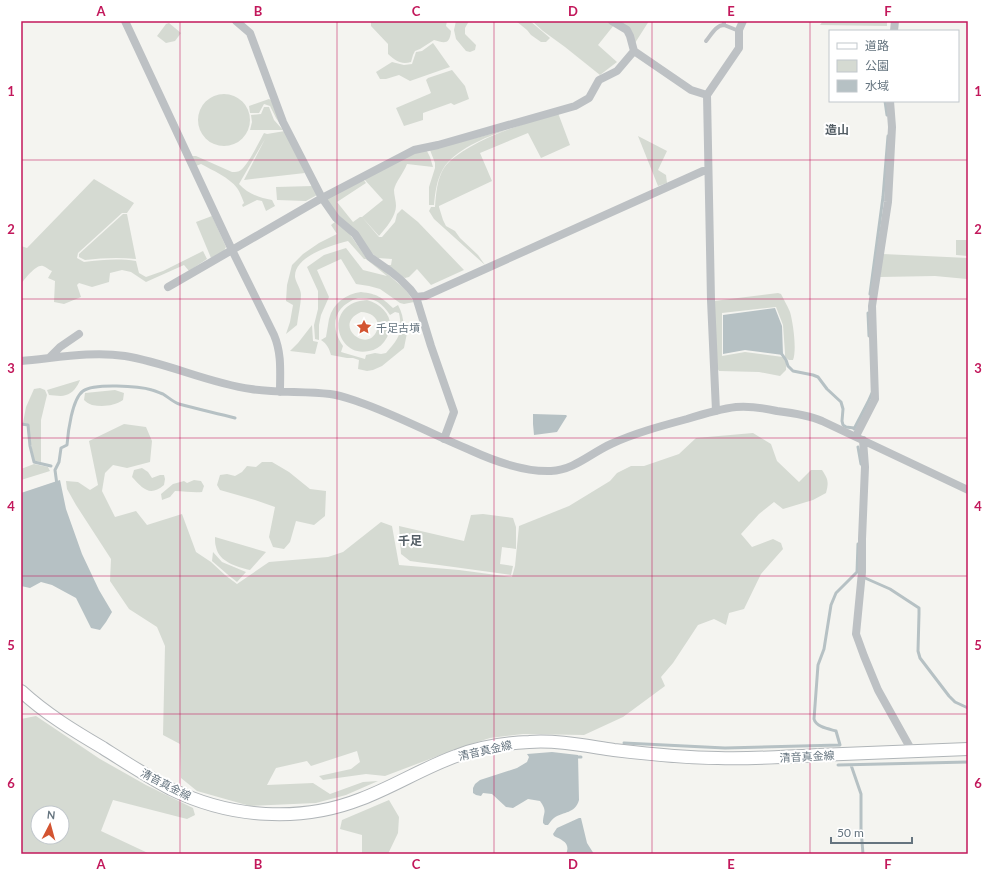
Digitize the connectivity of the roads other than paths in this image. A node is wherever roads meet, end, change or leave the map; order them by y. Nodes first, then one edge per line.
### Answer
1 (125, 21) edge
2 (236, 21) edge
3 (612, 21) edge
4 (743, 21) edge
5 (724, 23) edge
6 (739, 32) junction
7 (706, 41) dead end
8 (634, 51) junction
9 (707, 95) junction
10 (890, 102) edge
11 (708, 171) junction
12 (322, 198) junction
13 (232, 250) junction
14 (168, 288) dead end
15 (416, 297) junction
16 (79, 334) dead end
17 (49, 358) junction
18 (21, 361) edge
19 (280, 392) junction
20 (716, 410) junction
21 (859, 438) junction
22 (444, 440) junction
23 (968, 490) edge
24 (21, 691) edge
25 (968, 749) edge
26 (912, 751) junction

1 - 13 street
2 - 12 street
3 - 8 street
4 - 6 street
5 - 6 lane
5 - 7 lane
6 - 9 street
8 - 9 street
8 - 12 street
9 - 11 street
10 - 21 street
11 - 15 street
11 - 20 street
12 - 13 street
12 - 15 street
13 - 14 street
13 - 19 street
15 - 22 street
16 - 17 street
17 - 18 street
17 - 19 street
19 - 22 street
20 - 21 street
20 - 22 street
21 - 23 street
21 - 26 street
24 - 26 main road, 清音真金線
25 - 26 main road, 清音真金線

